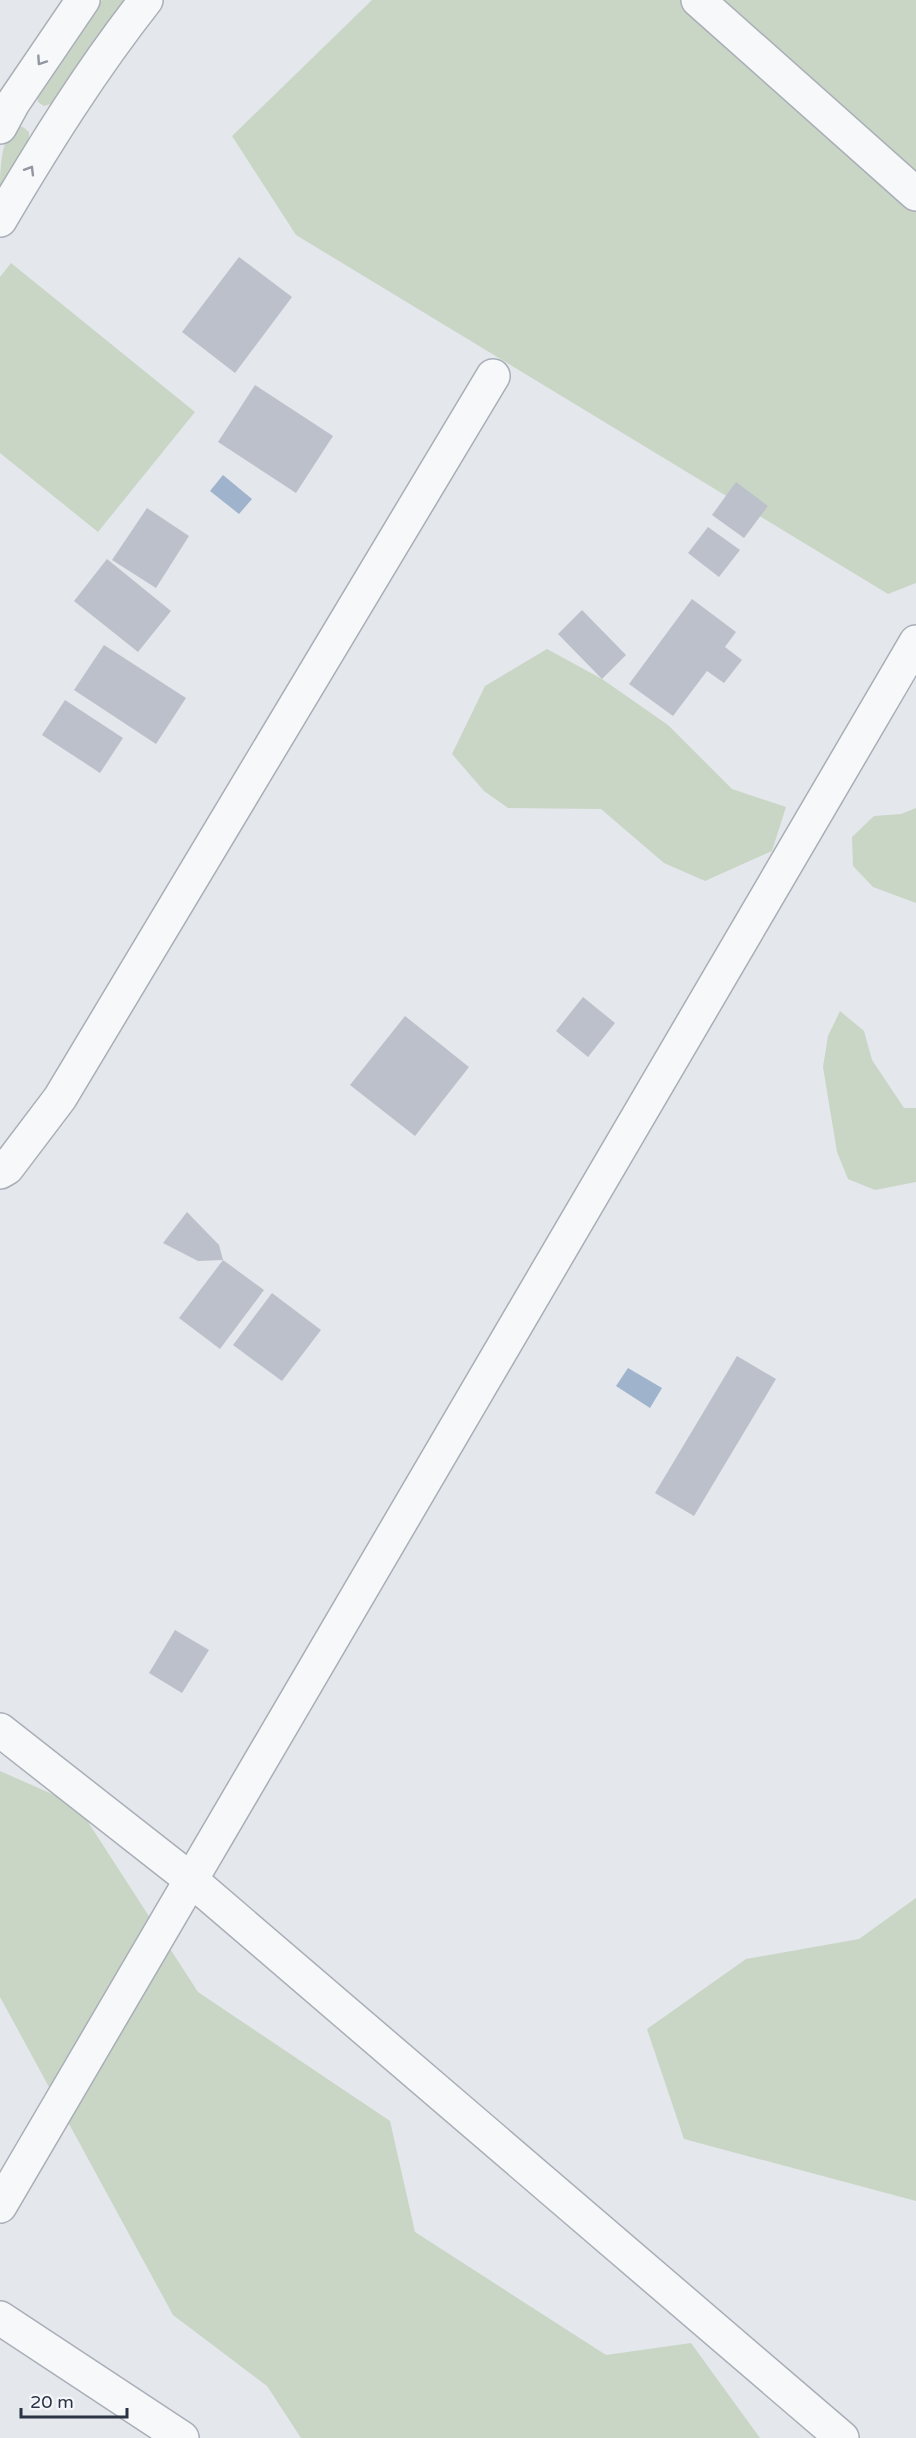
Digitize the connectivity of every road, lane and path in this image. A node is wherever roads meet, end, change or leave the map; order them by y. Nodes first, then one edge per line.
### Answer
1 (83, 0) edge
2 (146, 0) edge
3 (698, 0) edge
4 (7, 115) edge
5 (54, 130) junction
6 (916, 194) edge
7 (0, 220) edge
8 (493, 376) dead end
9 (916, 642) edge
10 (0, 1172) edge
11 (0, 1730) edge
12 (190, 1879) junction
13 (0, 2206) edge
14 (0, 2318) edge
15 (182, 2438) edge
16 (842, 2438) edge

1 -> 4 street
2 - 5 street
3 - 6 street
4 - 5 street
7 -> 5 street
8 - 10 street
9 - 12 street
11 - 12 street
12 - 13 street
12 - 16 street
14 - 15 street

